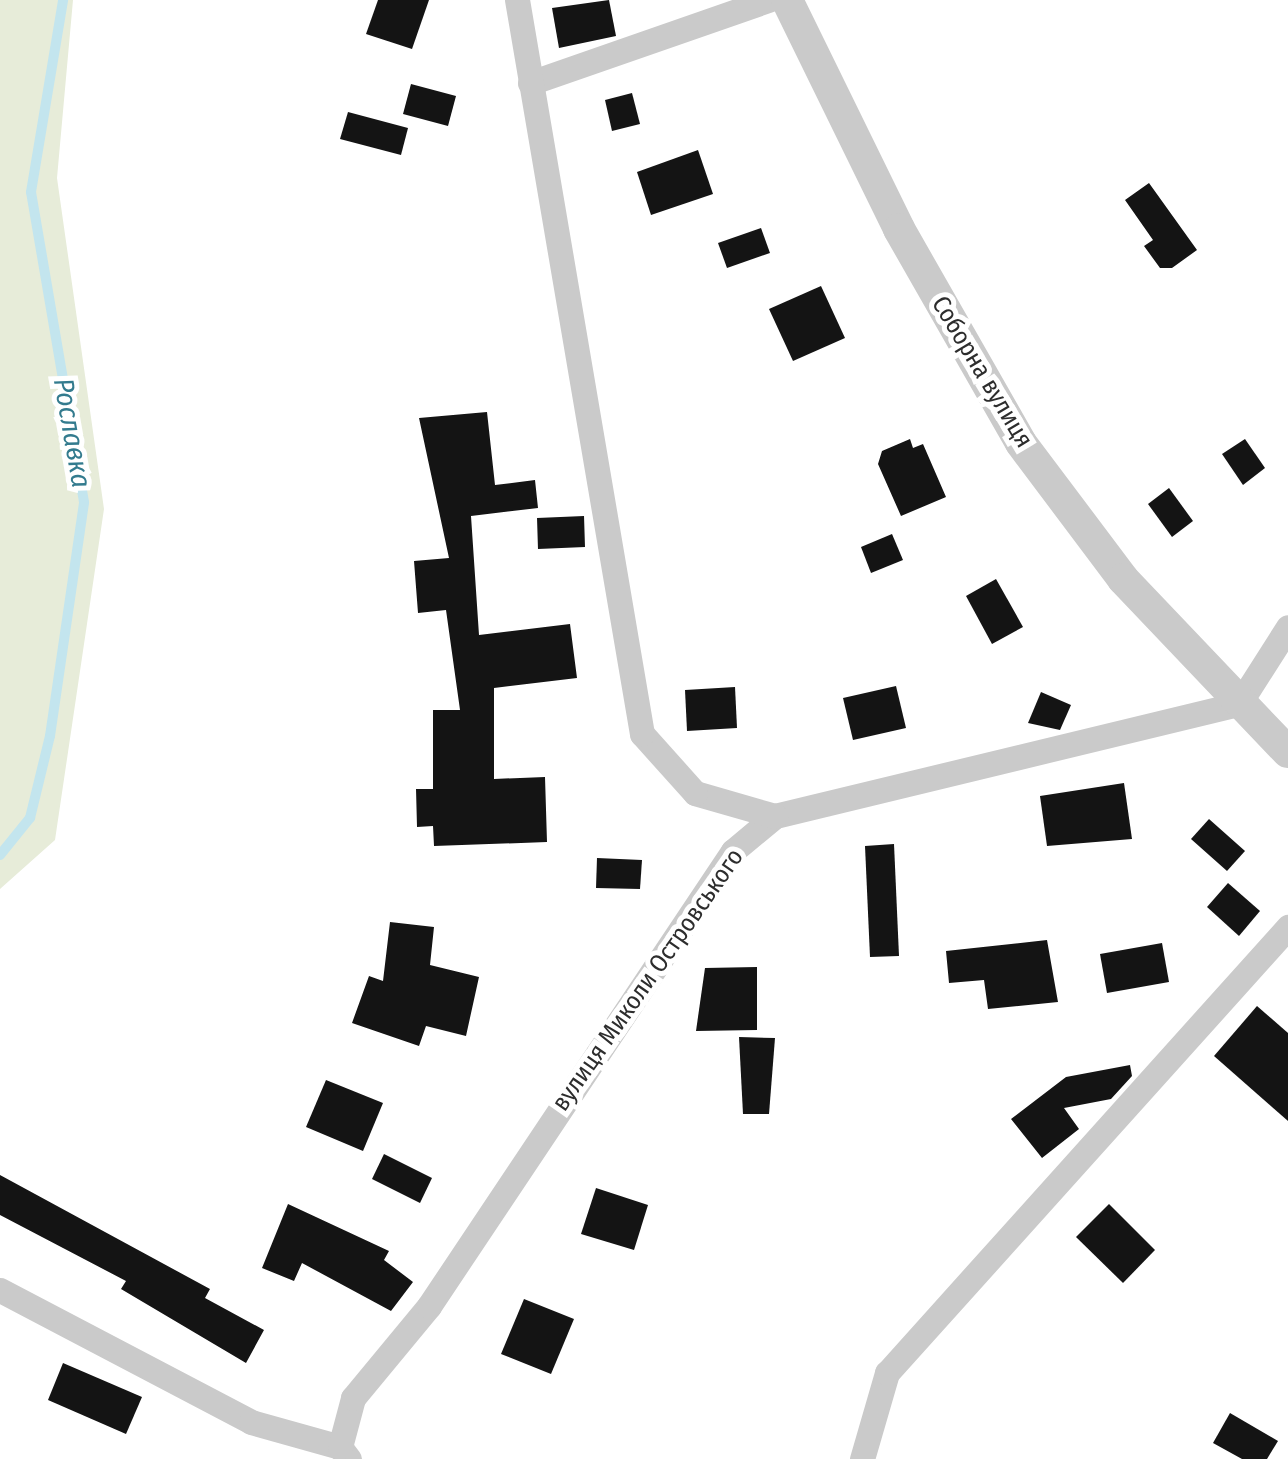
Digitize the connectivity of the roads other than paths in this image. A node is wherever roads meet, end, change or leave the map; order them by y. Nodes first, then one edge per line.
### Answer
1 (517, 0) edge
2 (769, 0) edge
3 (786, 0) edge
4 (530, 83) junction
5 (1288, 627) edge
6 (1239, 704) junction
7 (1288, 752) edge
8 (775, 816) junction
9 (1288, 927) edge
10 (0, 1290) edge
11 (345, 1453) edge
12 (862, 1459) edge

1 - 4 street
2 - 4 street
3 - 6 street, Соборна вулиця
4 - 8 street
5 - 6 street
6 - 7 street, Соборна вулиця
6 - 8 street
8 - 11 street, вулиця Миколи Островського
9 - 12 street
10 - 11 street

